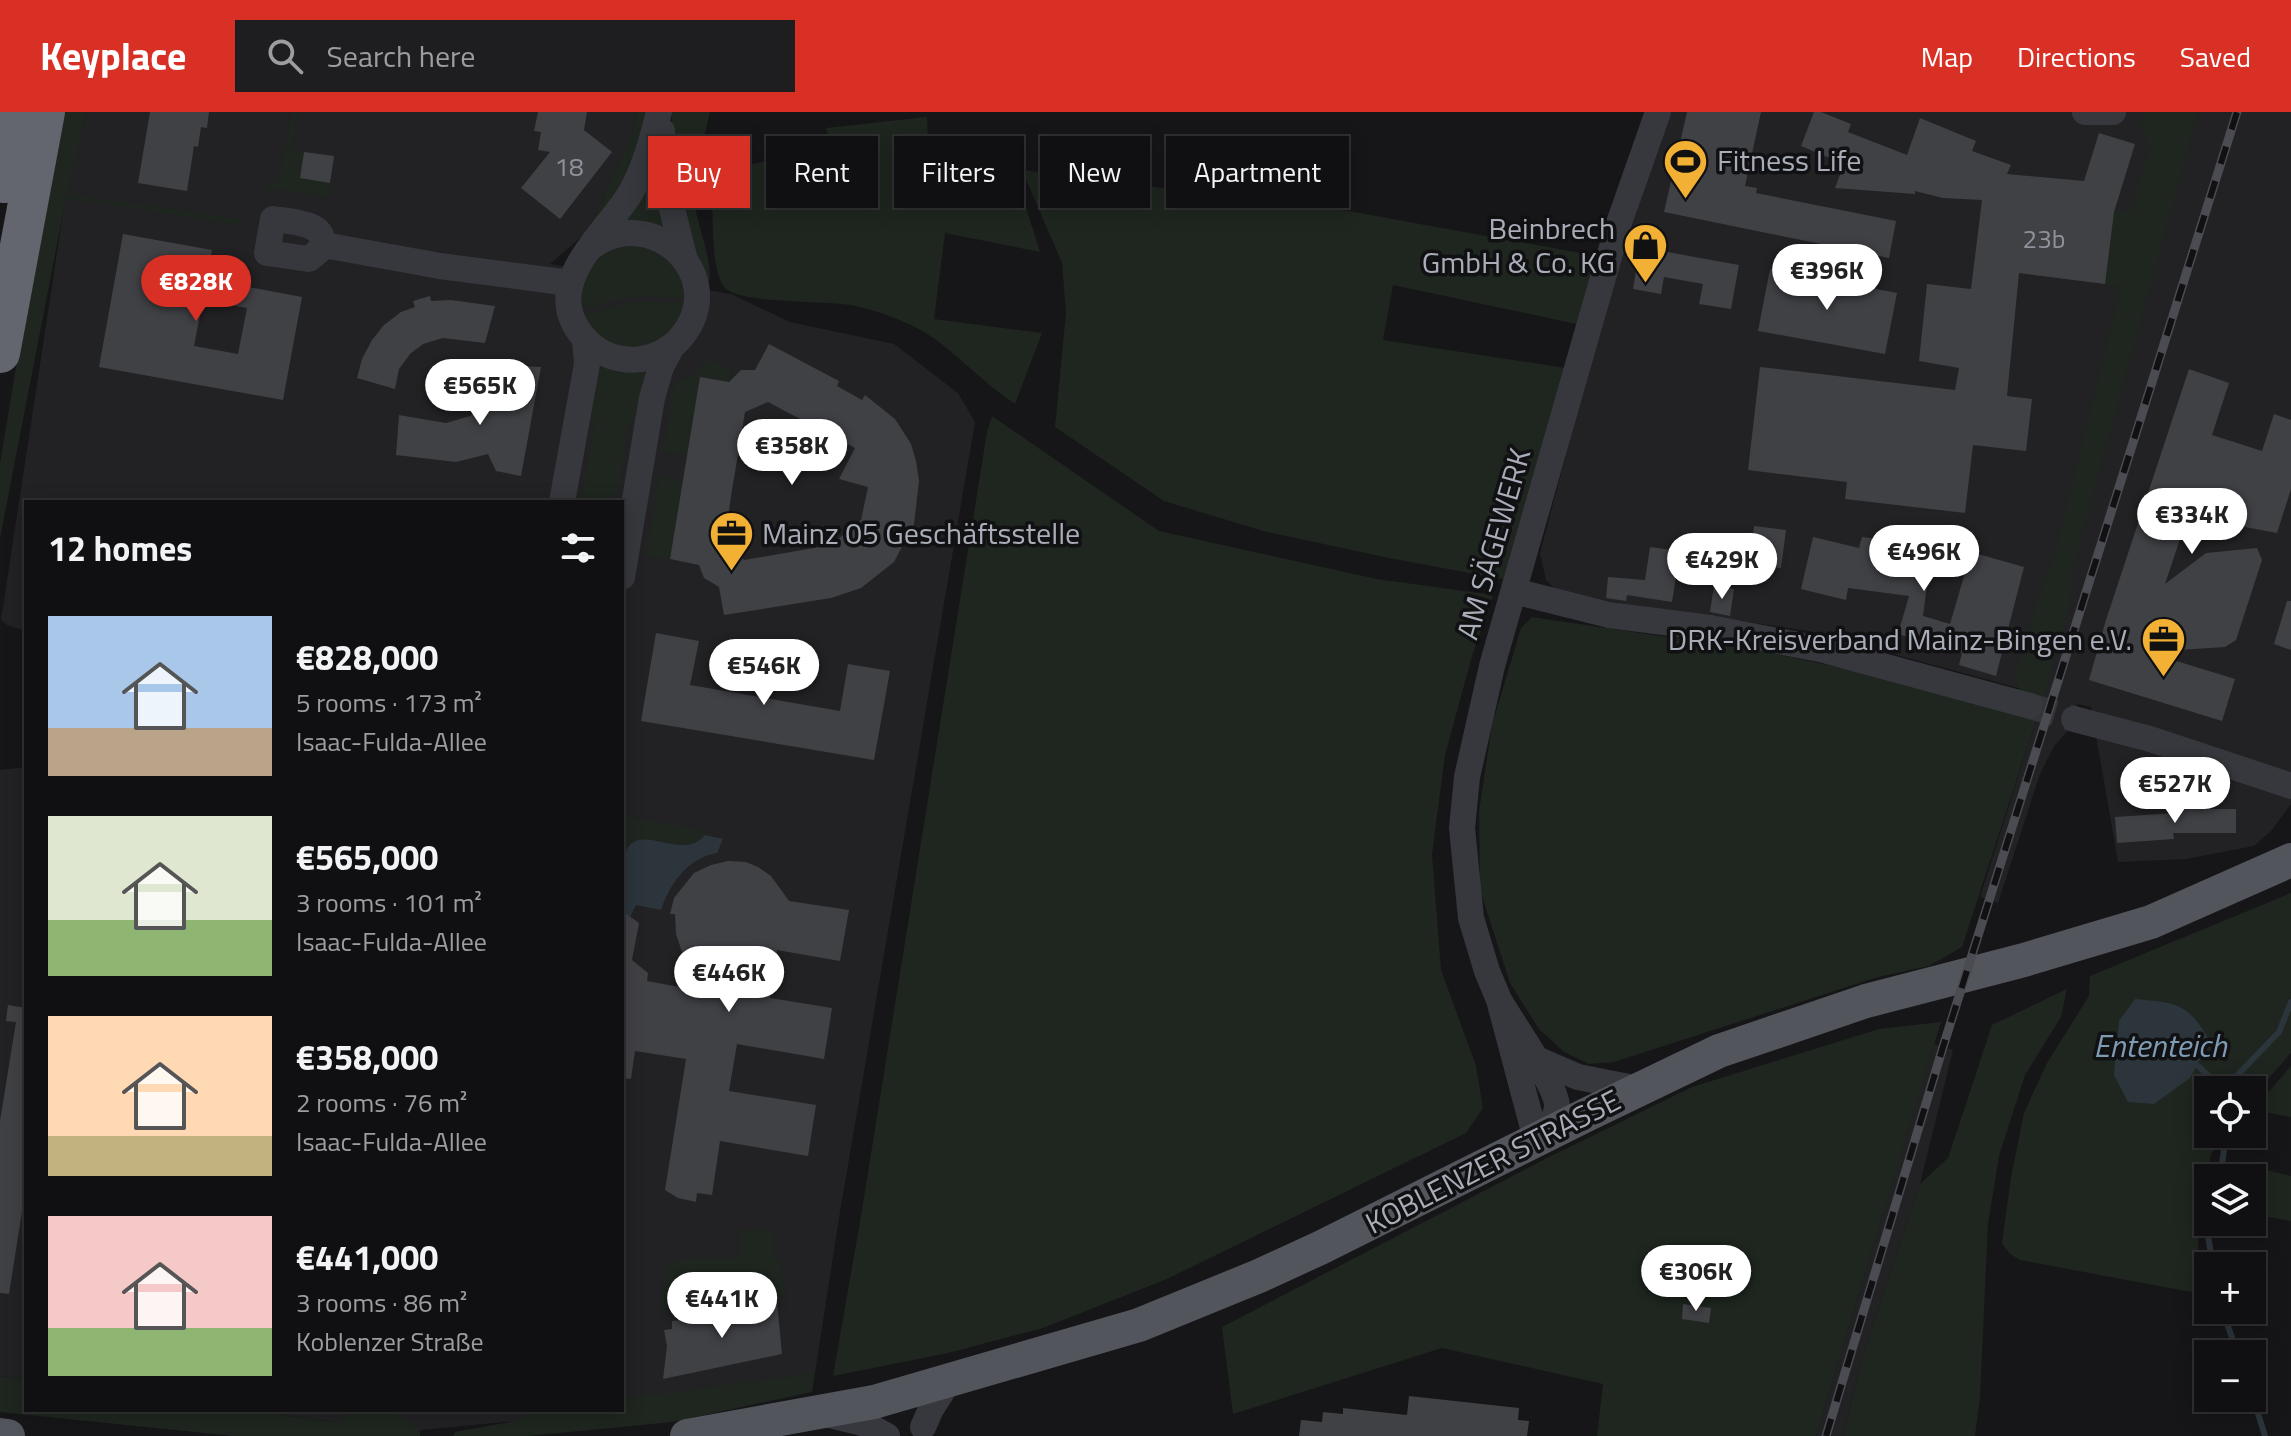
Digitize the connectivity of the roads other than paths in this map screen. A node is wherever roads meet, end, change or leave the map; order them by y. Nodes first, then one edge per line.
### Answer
1 (16, 112) edge
2 (45, 112) edge
3 (660, 112) edge
4 (1658, 112) edge
5 (2085, 112) edge
6 (2113, 112) edge
7 (0, 207) edge
8 (324, 245) dead end
9 (589, 249) junction
10 (685, 260) junction
11 (570, 283) junction
12 (585, 339) junction
13 (672, 346) junction
14 (0, 353) edge
15 (562, 500) edge
16 (624, 565) edge
17 (1514, 591) junction
18 (2030, 706) tunnel mouth
19 (2074, 719) tunnel mouth
20 (2291, 786) edge
21 (2291, 860) edge
22 (1499, 1000) junction
23 (1534, 1058) junction
24 (1639, 1089) junction
25 (1536, 1139) junction
26 (948, 1382) junction
27 (897, 1396) junction
28 (823, 1413) junction
29 (924, 1432) edge
30 (0, 1435) edge
31 (8, 1436) edge
32 (687, 1436) edge
33 (887, 1436) edge
34 (895, 1436) edge

1 - 7 highway
2 - 14 highway
3 - 9 street
3 - 10 street
4 - 17 street, AM SÄGEWERK
5 - 6 street
8 - 11 street
9 - 10 street
9 - 11 street
10 - 13 street
11 - 12 street
12 - 13 street
12 - 15 street
13 - 16 street
17 - 18 street
17 - 22 street, AM SÄGEWERK
19 - 20 street
21 - 24 main road, KOBLENZER STRASSE
22 - 23 street, AM SÄGEWERK
22 - 25 street, AM SÄGEWERK
23 - 24 street
23 - 25 street, AM SÄGEWERK
24 - 25 main road, KOBLENZER STRASSE
25 - 26 main road, KOBLENZER STRASSE
26 - 27 main road, KOBLENZER STRASSE
26 - 29 street
27 - 28 main road, KOBLENZER STRASSE
27 - 29 street
27 - 34 street
28 - 32 main road, KOBLENZER STRASSE
28 - 33 street
30 - 31 main road

